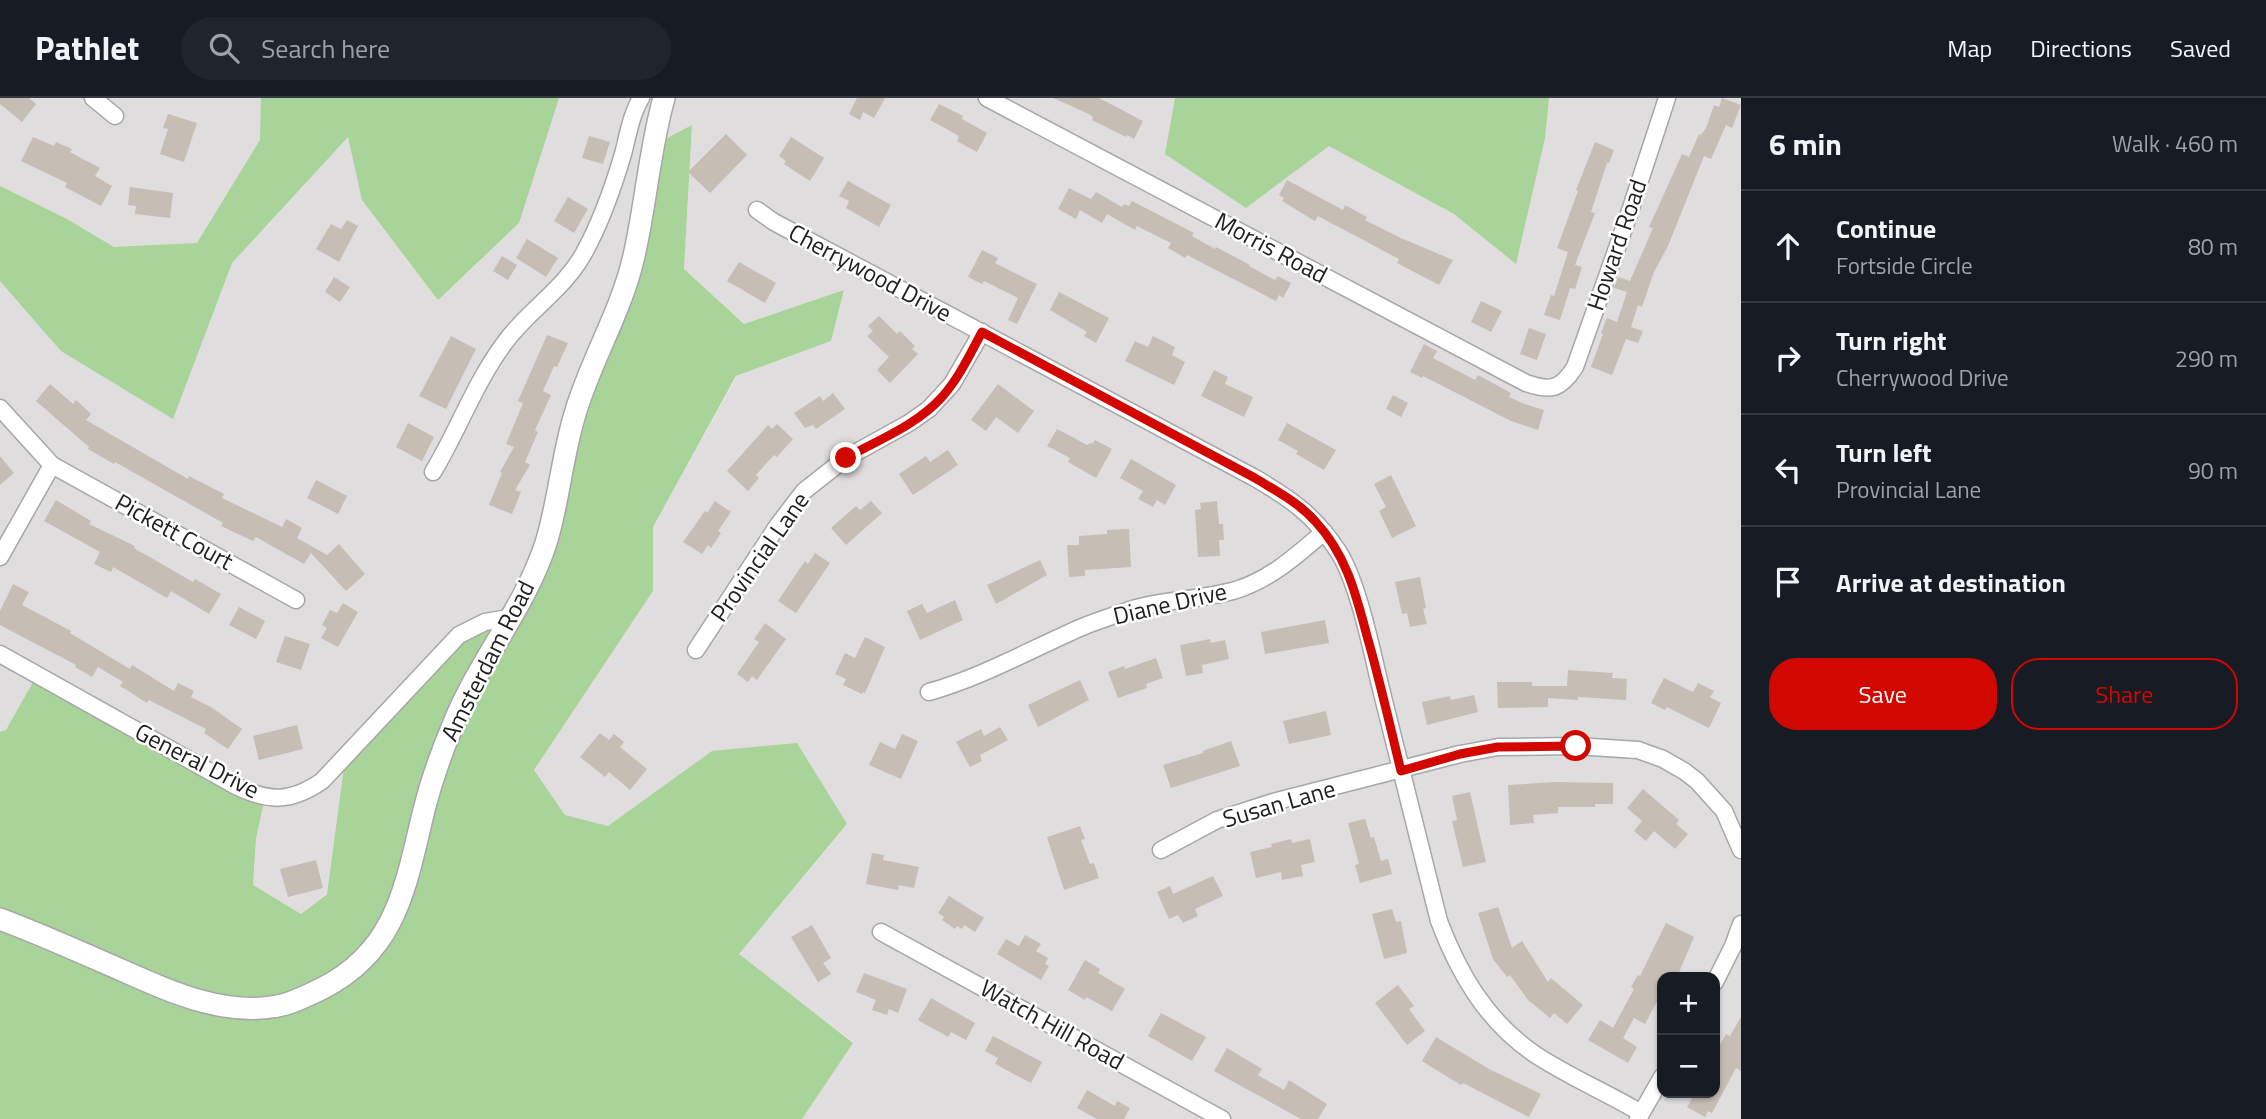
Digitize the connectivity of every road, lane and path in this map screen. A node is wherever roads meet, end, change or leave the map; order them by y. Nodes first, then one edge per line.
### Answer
1 (93, 98) edge
2 (641, 98) edge
3 (664, 98) edge
4 (987, 98) edge
5 (1667, 98) edge
6 (115, 116) dead end
7 (757, 211) dead end
8 (982, 332) junction
9 (1558, 386) joint
10 (0, 408) edge
11 (52, 465) junction
12 (433, 472) dead end
13 (1324, 532) junction
14 (0, 557) edge
15 (296, 600) dead end
16 (509, 618) junction
17 (696, 650) dead end
18 (0, 654) edge
19 (929, 692) dead end
20 (1401, 771) junction
21 (1161, 850) dead end
22 (1741, 850) edge
23 (0, 919) edge
24 (1741, 924) edge
25 (881, 932) dead end
26 (1719, 972) edge
27 (1657, 1085) edge
28 (1639, 1116) edge
29 (1222, 1119) edge

1 - 6 street
2 - 12 street
3 - 16 street, Amsterdam Road
4 - 9 street, Morris Road
5 - 9 street, Howard Road
7 - 8 street, Cherrywood Drive
8 - 13 street, Cherrywood Drive
8 - 17 street, Provincial Lane
10 - 11 street, Pickett Court
11 - 14 street
11 - 15 street, Pickett Court
13 - 19 street, Diane Drive
13 - 20 street, Cherrywood Drive
16 - 18 street, General Drive
16 - 23 street, Amsterdam Road
20 - 21 street, Susan Lane
20 - 22 street, Susan Lane
20 - 28 street, Cherrywood Drive
24 - 26 street
25 - 29 street, Watch Hill Road
27 - 28 street

